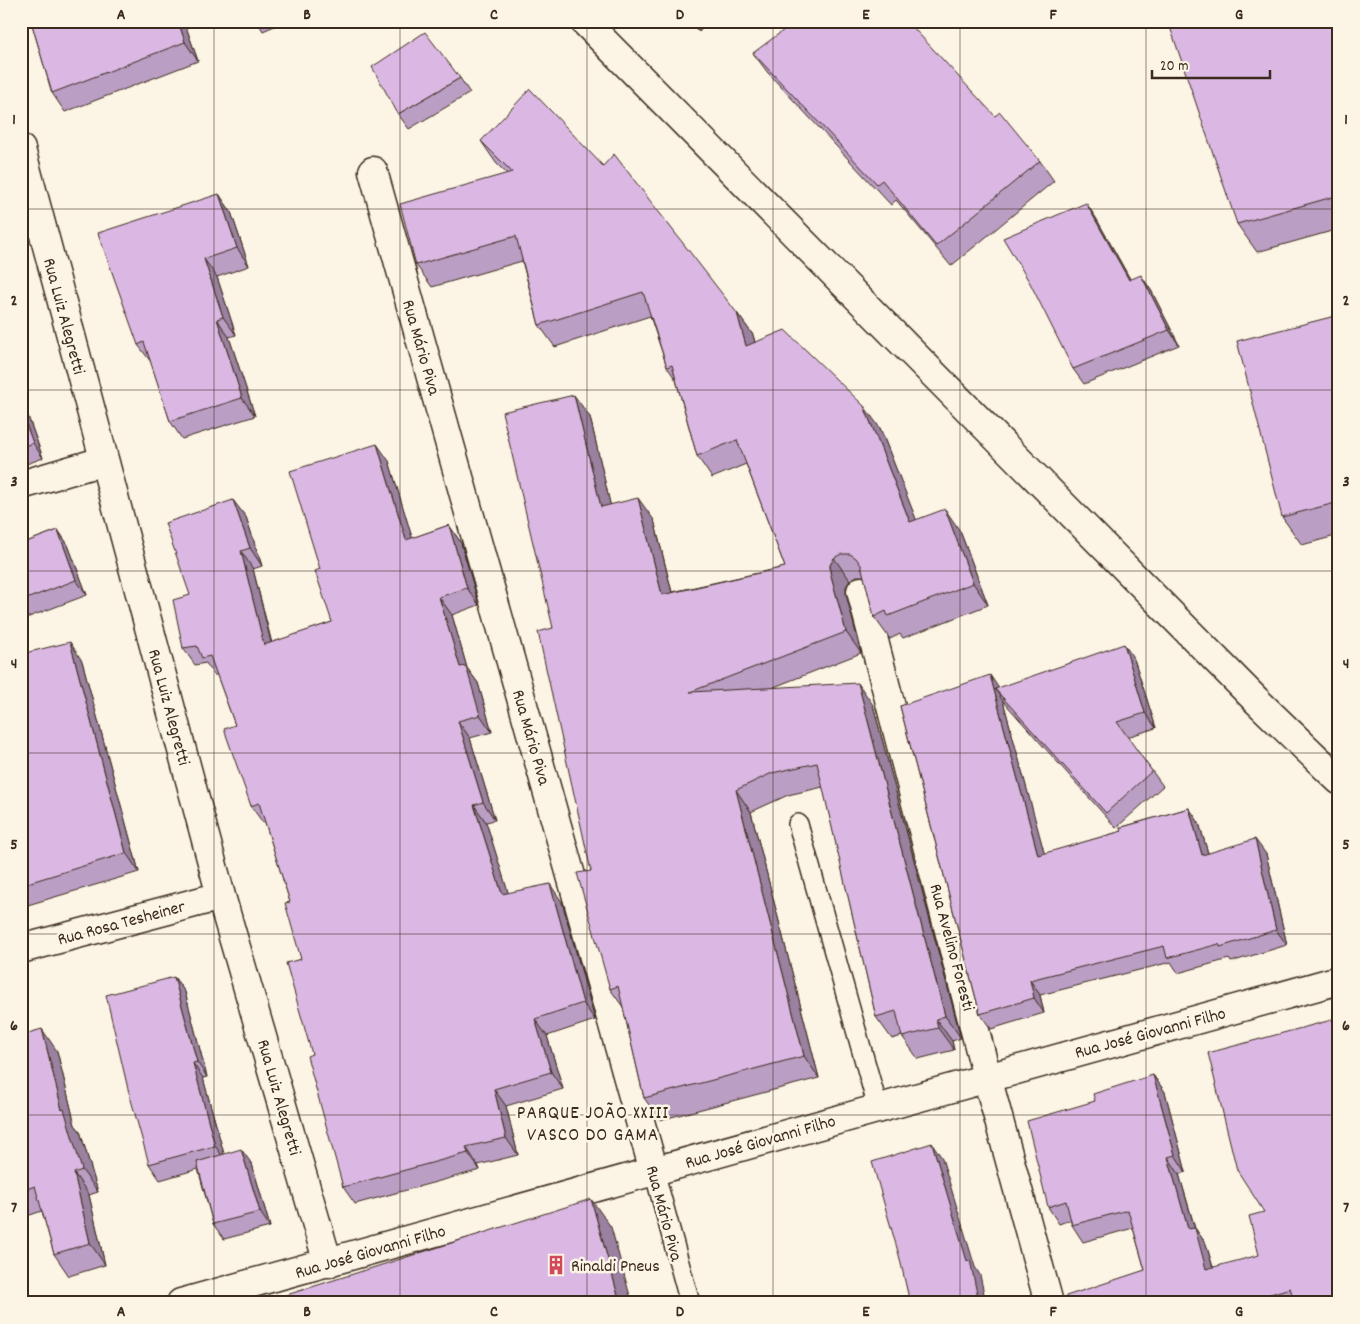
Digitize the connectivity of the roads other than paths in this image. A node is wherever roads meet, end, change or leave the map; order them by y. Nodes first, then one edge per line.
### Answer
1 (584, 21) edge
2 (21, 149) edge
3 (373, 171) dead end
4 (103, 461) junction
5 (21, 485) edge
6 (861, 591) edge
7 (1339, 780) edge
8 (798, 824) dead end
9 (221, 896) junction
10 (21, 948) edge
11 (1339, 980) edge
12 (987, 1077) junction
13 (878, 1108) junction
14 (654, 1171) junction
15 (328, 1263) junction
16 (181, 1303) edge
17 (690, 1303) edge
18 (1049, 1303) edge

1 - 7 street
2 - 4 street, Rua Luiz Alegretti
3 - 14 street, Rua Mário Piva
4 - 5 street
4 - 9 street, Rua Luiz Alegretti
6 - 12 street, Rua Avelino Foresti
8 - 13 lane
9 - 10 street, Rua Rosa Tesheiner
9 - 15 street, Rua Luiz Alegretti
11 - 12 street, Rua José Giovanni Filho
12 - 13 street, Rua José Giovanni Filho
12 - 18 street, Rua Avelino Foresti
13 - 14 street, Rua José Giovanni Filho
14 - 15 street, Rua José Giovanni Filho
14 - 17 lane, Rua Mário Piva
15 - 16 street, Rua José Giovanni Filho

